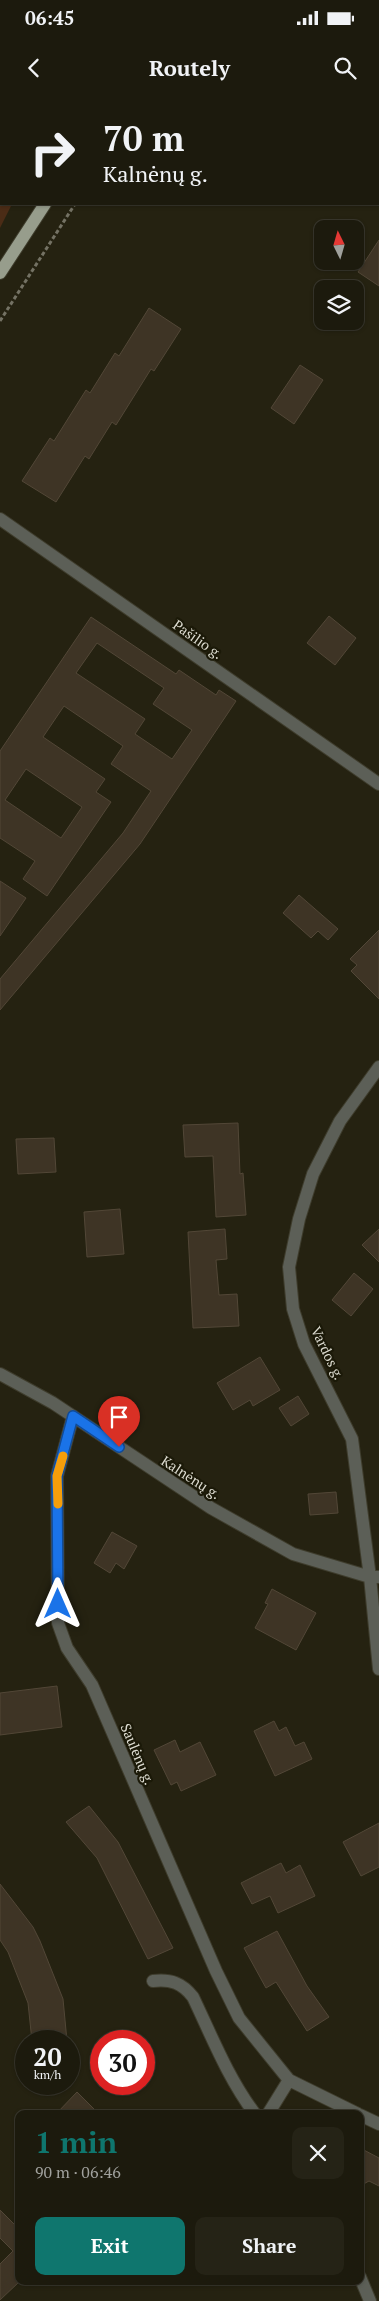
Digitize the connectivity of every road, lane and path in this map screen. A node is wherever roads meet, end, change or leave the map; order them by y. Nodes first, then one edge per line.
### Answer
1 (44, 205) edge
2 (74, 205) edge
3 (0, 274) edge
4 (0, 321) edge
5 (0, 519) edge
6 (379, 784) edge
7 (379, 1067) edge
8 (0, 1374) edge
9 (73, 1416) junction
10 (375, 1577) edge
11 (379, 1669) edge
12 (153, 1982) dead end
13 (290, 2080) junction
14 (252, 2110) edge
15 (271, 2110) edge
16 (351, 2110) edge
17 (364, 2116) edge
18 (379, 2124) edge
19 (363, 2285) edge
20 (370, 2301) edge

1 - 3 main road
2 - 4 path
5 - 6 street, Pašilio g.
7 - 10 street, Vardos g.
8 - 9 street, Kalnėnų g.
9 - 10 street, Kalnėnų g.
9 - 13 street, Saulėnų g.
10 - 11 street, Vardos g.
12 - 14 street
13 - 15 street
13 - 16 street, Saulėnų g.
17 - 18 street, Saulėnų g.
19 - 20 street

